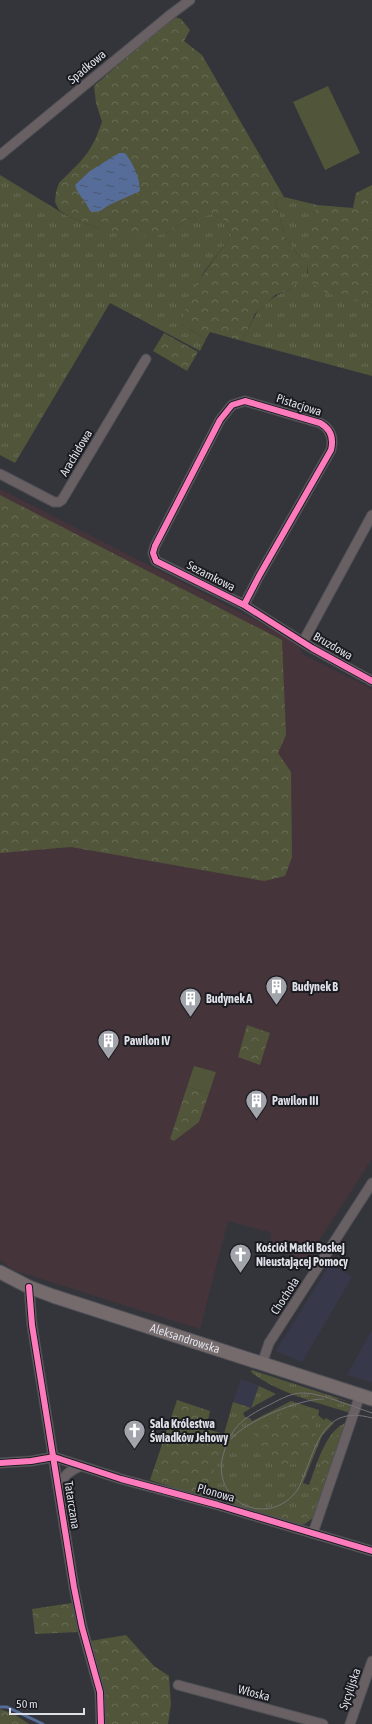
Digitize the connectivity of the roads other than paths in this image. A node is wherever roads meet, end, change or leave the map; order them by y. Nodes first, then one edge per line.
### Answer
1 (190, 0) edge
2 (0, 155) edge
3 (146, 359) dead end
4 (0, 474) edge
5 (372, 515) edge
6 (154, 553) joint
7 (244, 605) junction
8 (303, 642) junction
9 (372, 681) edge
10 (372, 1183) edge
11 (0, 1272) edge
12 (29, 1287) junction
13 (262, 1364) junction
14 (366, 1397) edge
15 (54, 1457) junction
16 (0, 1463) edge
17 (81, 1466) junction
18 (58, 1486) junction
19 (313, 1533) junction
20 (372, 1551) edge
21 (372, 1661) edge
22 (178, 1684) dead end
23 (101, 1724) edge
24 (323, 1724) edge
25 (350, 1724) edge

1 - 2 street, Spadkowa
3 - 4 street, Arachidowa
5 - 8 street, Bruzdowa
6 - 7 street, Sezamkowa
6 - 7 street, Pistacjowa
7 - 8 street, Sezamkowa
8 - 9 street, Bruzdowa
10 - 13 street, Chochoła
11 - 12 main road, Aleksandrowska
12 - 13 main road, Aleksandrowska
12 - 15 street, Tatarczana
13 - 14 main road, Aleksandrowska
14 - 19 street
15 - 16 street
15 - 17 street, Plonowa
15 - 18 street, Tatarczana
17 - 18 street
17 - 19 street, Plonowa
18 - 23 street, Tatarczana
19 - 20 street, Plonowa
21 - 25 street, Sycylijska
22 - 24 street, Włoska

